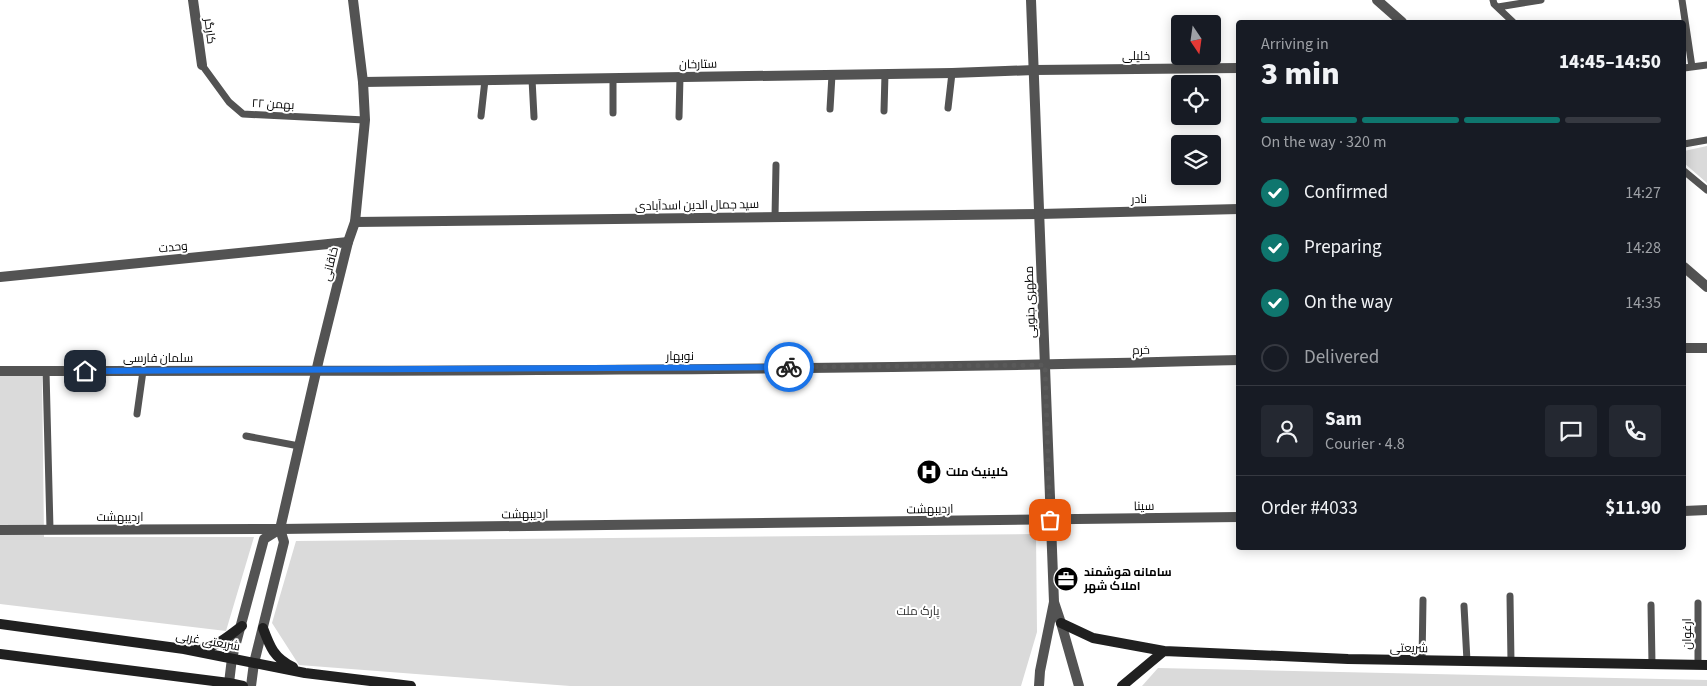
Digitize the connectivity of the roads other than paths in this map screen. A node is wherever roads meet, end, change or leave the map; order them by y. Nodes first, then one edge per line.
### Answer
1 (194, 0) edge
2 (353, 0) edge
3 (1031, 0) edge
4 (1377, 0) edge
5 (1493, 0) edge
6 (1541, 0) edge
7 (1682, 0) edge
8 (1498, 7) junction
9 (1400, 20) edge
10 (1511, 20) edge
11 (1685, 20) edge
12 (1686, 27) edge
13 (1707, 64) edge
14 (202, 66) joint
15 (1692, 67) junction
16 (1236, 68) edge
17 (1686, 68) edge
18 (1034, 70) junction
19 (952, 73) junction
20 (885, 74) junction
21 (832, 75) junction
22 (680, 77) junction
23 (612, 78) junction
24 (485, 80) junction
25 (532, 80) junction
26 (363, 82) junction
27 (948, 108) dead end
28 (830, 109) dead end
29 (884, 111) dead end
30 (613, 113) dead end
31 (481, 116) dead end
32 (534, 117) dead end
33 (679, 117) dead end
34 (365, 120) junction
35 (1707, 140) edge
36 (1686, 144) edge
37 (776, 165) dead end
38 (1686, 173) edge
39 (1707, 190) edge
40 (1236, 209) edge
41 (1040, 214) junction
42 (775, 217) junction
43 (355, 222) junction
44 (348, 242) junction
45 (1686, 269) edge
46 (0, 277) edge
47 (1707, 287) edge
48 (1686, 348) edge
49 (1707, 348) edge
50 (1236, 360) edge
51 (1045, 365) junction
52 (0, 370) edge
53 (46, 371) junction
54 (143, 371) junction
55 (316, 371) junction
56 (137, 414) dead end
57 (246, 436) dead end
58 (299, 446) junction
59 (1707, 510) edge
60 (1686, 511) edge
61 (1236, 517) edge
62 (1050, 520) junction
63 (280, 529) junction
64 (0, 530) edge
65 (1510, 596) dead end
66 (1423, 600) dead end
67 (1054, 602) junction
68 (1698, 603) dead end
69 (1651, 605) dead end
70 (1464, 606) dead end
71 (1061, 623) junction
72 (0, 624) edge
73 (242, 626) junction
74 (262, 628) junction
75 (184, 649) junction
76 (1164, 651) junction
77 (0, 654) edge
78 (232, 658) junction
79 (1422, 661) junction
80 (1467, 661) junction
81 (1511, 662) junction
82 (254, 663) junction
83 (1652, 664) junction
84 (1702, 665) edge
85 (306, 673) junction
86 (1132, 681) edge
87 (229, 684) edge
88 (243, 686) edge
89 (251, 686) edge
90 (411, 686) edge
91 (1039, 686) edge
92 (1079, 686) edge
93 (1122, 686) edge

1 - 14 street, کارگر
2 - 26 street, خاقانی
3 - 18 street, مطهری جنوبی
4 - 9 street
5 - 8 lane
6 - 8 lane
7 - 11 lane
8 - 10 lane
12 - 15 lane
13 - 15 lane
14 - 34 lane, ۲۲ بهمن
15 - 17 lane
16 - 18 street, خلیلی
18 - 19 street, ستارخان
18 - 41 street, مطهری جنوبی
19 - 20 street, ستارخان
19 - 27 lane
20 - 21 street, ستارخان
20 - 29 lane
21 - 22 street, ستارخان
21 - 28 lane
22 - 23 street, ستارخان
22 - 33 lane
23 - 25 street, ستارخان
23 - 30 lane
24 - 25 street, ستارخان
24 - 26 street, ستارخان
24 - 31 lane
25 - 32 lane
26 - 34 street, خاقانی
34 - 43 street, خاقانی
35 - 36 lane
37 - 42 lane
38 - 39 lane
40 - 41 street, نادر
41 - 42 street, سید جمال الدین اسدآبادی
41 - 51 street, مطهری جنوبی
42 - 43 street, سید جمال الدین اسدآبادی
43 - 44 street, خاقانی
44 - 46 street, وحدت
44 - 55 street, خاقانی
45 - 47 street
48 - 49 street
50 - 51 street, خرم
51 - 55 street, نوبهار
51 - 62 street, مطهری جنوبی
52 - 53 street, سلمان فارسی
53 - 54 street, سلمان فارسی
53 - 64 lane
54 - 55 street, سلمان فارسی
54 - 56 lane
55 - 58 street, خاقانی
57 - 58 lane
58 - 63 street, خاقانی
59 - 60 street
61 - 62 street, سینا
62 - 63 street, اردیبهشت
62 - 67 street, مطهری جنوبی
63 - 64 street, اردیبهشت
63 - 73 street
63 - 74 street, خاقانی
65 - 81 lane
66 - 79 lane
67 - 71 street
67 - 91 street
68 - 84 lane, ارغوان
69 - 83 lane
70 - 80 lane
71 - 76 main road, شریعتی
71 - 92 street
72 - 75 main road, شریعتی غربی
73 - 75 main road
73 - 78 street
74 - 82 street, خاقانی
74 - 85 main road
75 - 78 main road, شریعتی غربی
76 - 79 main road, شریعتی
76 - 86 main road
77 - 87 main road
78 - 82 main road, شریعتی غربی
78 - 87 street
79 - 80 main road, شریعتی
80 - 81 main road, شریعتی
81 - 83 main road, شریعتی
82 - 85 main road, شریعتی غربی
82 - 89 street, خاقانی
83 - 84 main road, شریعتی
85 - 90 main road, شریعتی غربی
86 - 93 main road
87 - 88 main road

